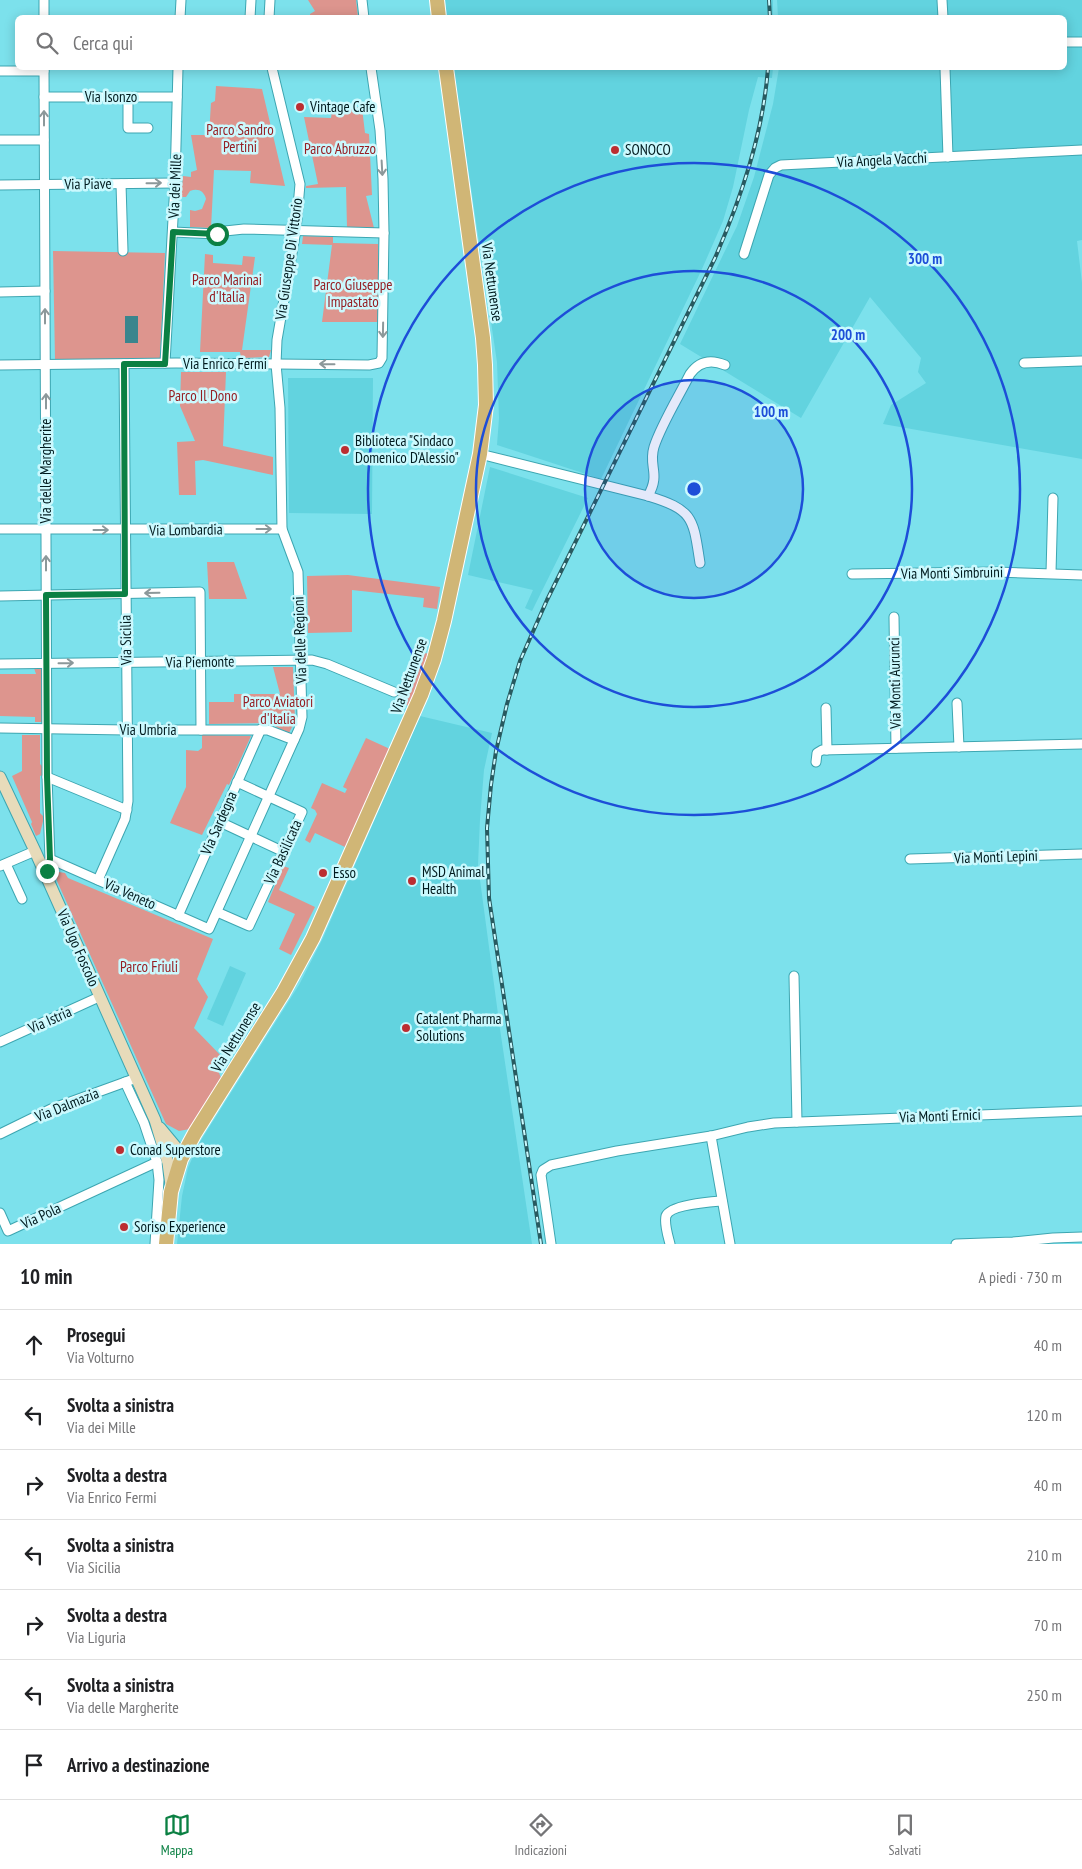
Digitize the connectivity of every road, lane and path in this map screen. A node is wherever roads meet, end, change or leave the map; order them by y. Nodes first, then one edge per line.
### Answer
1 (44, 0) edge
2 (181, 0) edge
3 (251, 0) edge
4 (270, 0) edge
5 (362, 0) edge
6 (437, 0) edge
7 (942, 0) edge
8 (44, 15) edge
9 (180, 15) edge
10 (250, 15) edge
11 (269, 15) edge
12 (364, 15) edge
13 (439, 15) edge
14 (943, 15) edge
15 (1067, 42) edge
16 (1082, 42) edge
17 (22, 70) edge
18 (44, 70) edge
19 (178, 70) edge
20 (272, 70) edge
21 (371, 70) edge
22 (446, 70) edge
23 (945, 70) edge
24 (0, 71) edge
25 (44, 97) junction
26 (128, 97) junction
27 (177, 97) junction
28 (148, 128) dead end
29 (0, 140) edge
30 (44, 140) junction
31 (1082, 150) edge
32 (948, 157) junction
33 (176, 183) junction
34 (121, 184) junction
35 (0, 185) edge
36 (45, 185) junction
37 (296, 230) junction
38 (173, 232) junction
39 (384, 233) junction
40 (123, 251) dead end
41 (744, 254) dead end
42 (45, 291) junction
43 (0, 292) edge
44 (1082, 361) edge
45 (1024, 362) dead end
46 (46, 364) junction
47 (124, 364) junction
48 (165, 364) junction
49 (276, 364) junction
50 (0, 365) edge
51 (725, 365) dead end
52 (480, 454) junction
53 (648, 496) junction
54 (1053, 498) dead end
55 (0, 529) edge
56 (282, 529) junction
57 (46, 530) junction
58 (125, 530) junction
59 (700, 563) dead end
60 (1051, 573) junction
61 (852, 574) dead end
62 (1082, 575) edge
63 (125, 594) junction
64 (46, 595) junction
65 (0, 596) edge
66 (894, 617) dead end
67 (300, 660) junction
68 (126, 662) junction
69 (200, 662) junction
70 (47, 663) junction
71 (0, 664) edge
72 (394, 692) dead end
73 (957, 703) dead end
74 (826, 708) dead end
75 (0, 728) edge
76 (48, 729) junction
77 (127, 730) junction
78 (201, 730) junction
79 (261, 730) junction
80 (294, 740) junction
81 (1082, 744) edge
82 (959, 746) junction
83 (896, 748) junction
84 (827, 750) junction
85 (816, 762) dead end
86 (0, 777) edge
87 (47, 777) junction
88 (237, 782) junction
89 (269, 796) junction
90 (127, 810) junction
91 (220, 822) junction
92 (250, 836) junction
93 (35, 851) junction
94 (284, 852) junction
95 (1082, 854) edge
96 (50, 859) junction
97 (910, 859) dead end
98 (3, 865) edge
99 (45, 872) junction
100 (98, 880) junction
101 (22, 899) dead end
102 (217, 912) junction
103 (178, 916) junction
104 (209, 929) joint
105 (794, 976) dead end
106 (99, 997) junction
107 (0, 1042) edge
108 (130, 1080) junction
109 (1082, 1111) edge
110 (797, 1122) junction
111 (195, 1132) junction
112 (0, 1134) edge
113 (711, 1136) junction
114 (160, 1141) junction
115 (181, 1159) junction
116 (157, 1162) junction
117 (171, 1192) junction
118 (722, 1200) junction
119 (0, 1213) edge
120 (1082, 1237) edge
121 (155, 1244) edge
122 (166, 1244) edge
123 (550, 1244) edge
124 (670, 1244) edge
125 (730, 1244) edge
126 (956, 1244) edge

1 - 8 street
2 - 9 street
3 - 10 street
4 - 11 street
5 - 12 street
6 - 13 main road
7 - 14 street
15 - 16 street
17 - 24 street
18 - 25 street, Via delle Margherite
19 - 27 street, Via dei Mille
20 - 37 street, Via Giuseppe Di Vittorio
21 -> 39 street
22 - 52 main road, Via Nettunense
23 - 32 street
25 - 26 street, Via Isonzo
30 -> 25 street, Via delle Margherite
26 - 27 street, Via Isonzo
26 - 28 street
27 - 33 street, Via dei Mille
29 - 30 street
30 - 36 street, Via delle Margherite
31 - 32 street, Via Angela Vacchi
32 - 41 street, Via Angela Vacchi
34 -> 33 street, Via Piave
33 - 38 street, Via dei Mille
34 - 36 street, Via Piave
34 - 40 street
35 - 36 street, Via Piave
36 - 42 street, Via delle Margherite
37 - 38 street
37 - 39 street
37 - 49 street, Via Giuseppe Di Vittorio
38 - 48 street, Via dei Mille
39 -> 49 street, Via Enrico Fermi
42 - 43 street
46 -> 42 street, Via delle Margherite
44 - 45 street
46 - 47 street, Via Enrico Fermi
46 - 50 street, Via Enrico Fermi
57 -> 46 street, Via delle Margherite
47 - 48 street, Via Enrico Fermi
47 - 58 street, Via Sicilia
48 - 49 street, Via Enrico Fermi
49 - 56 street, Via delle Regioni
51 - 53 street
52 - 53 street
52 - 111 main road, Via Nettunense
53 - 59 street
54 - 60 street
55 - 57 street, Via Lombardia
58 -> 56 street, Via Lombardia
56 - 67 street, Via delle Regioni
57 -> 58 street, Via Lombardia
64 -> 57 street, Via delle Margherite
58 - 63 street, Via Sicilia
60 - 61 street, Via Monti Simbruini
60 - 62 street, Via Monti Simbruini
63 - 64 street
63 - 68 street, Via Sicilia
69 -> 63 street
64 - 65 street
64 - 70 street, Via delle Margherite
66 - 83 street, Via Monti Aurunci
67 - 69 street, Via Piemonte
67 - 72 street, Via Piemonte
67 - 80 street, Via delle Regioni
68 - 69 street, Via Piemonte
70 -> 68 street, Via Piemonte
68 - 77 street, Via Sicilia
69 - 78 street
70 - 71 street, Via Piemonte
70 - 76 street, Via delle Margherite
73 - 82 street
74 - 84 street
75 - 76 street, Via Umbria
76 - 77 street, Via Umbria
76 - 87 street, Via delle Margherite
77 - 78 street, Via Umbria
77 - 90 street, Via Sicilia
78 - 79 street, Via Umbria
79 - 80 street, Via Umbria
79 - 88 street, Via Sardegna
80 - 89 street, Via delle Regioni
81 - 82 street, Via Monti Aurunci
82 - 83 street, Via Monti Aurunci
83 - 84 street, Via Monti Aurunci
84 - 85 street
86 - 93 street, Via Ugo Foscolo
87 - 90 street
87 - 96 street, Via delle Margherite
88 - 89 street, Via Basilicata
88 - 91 street, Via Sardegna
89 - 92 street, Via delle Regioni
89 - 94 street, Via Basilicata
90 - 100 street, Via Sicilia
91 - 92 street
91 - 103 street, Via Sardegna
92 - 94 street
92 - 102 street, Via delle Regioni
93 - 98 street
93 - 99 street, Via Ugo Foscolo
94 - 102 street, Via Basilicata
95 - 97 street, Via Monti Lepini
96 - 99 street, Via delle Margherite
96 - 100 street, Via Veneto
98 - 101 street
99 - 106 street, Via Ugo Foscolo
100 - 103 street, Via Veneto
102 - 104 street, Via delle Regioni
103 - 104 street, Via Veneto
105 - 110 street
106 - 107 street, Via Istria
106 - 108 street, Via Ugo Foscolo
108 - 112 street, Via Dalmazia
108 - 114 street
108 - 114 street, Via Ugo Foscolo
109 - 110 street, Via Monti Ernici
110 - 113 street, Via Monti Ernici
111 - 114 street
111 - 115 main road, Via Nettunense
113 - 118 street
113 - 123 street, Via Monti Ernici
114 - 115 street, Via Ugo Foscolo
114 - 116 street
114 - 117 street, Via Ugo Foscolo
115 - 117 main road, Via Nettunense
116 - 119 street, Via Pola
116 - 121 street
117 - 122 main road, Via Nettunense
118 - 124 street
118 - 125 street
120 - 126 street

